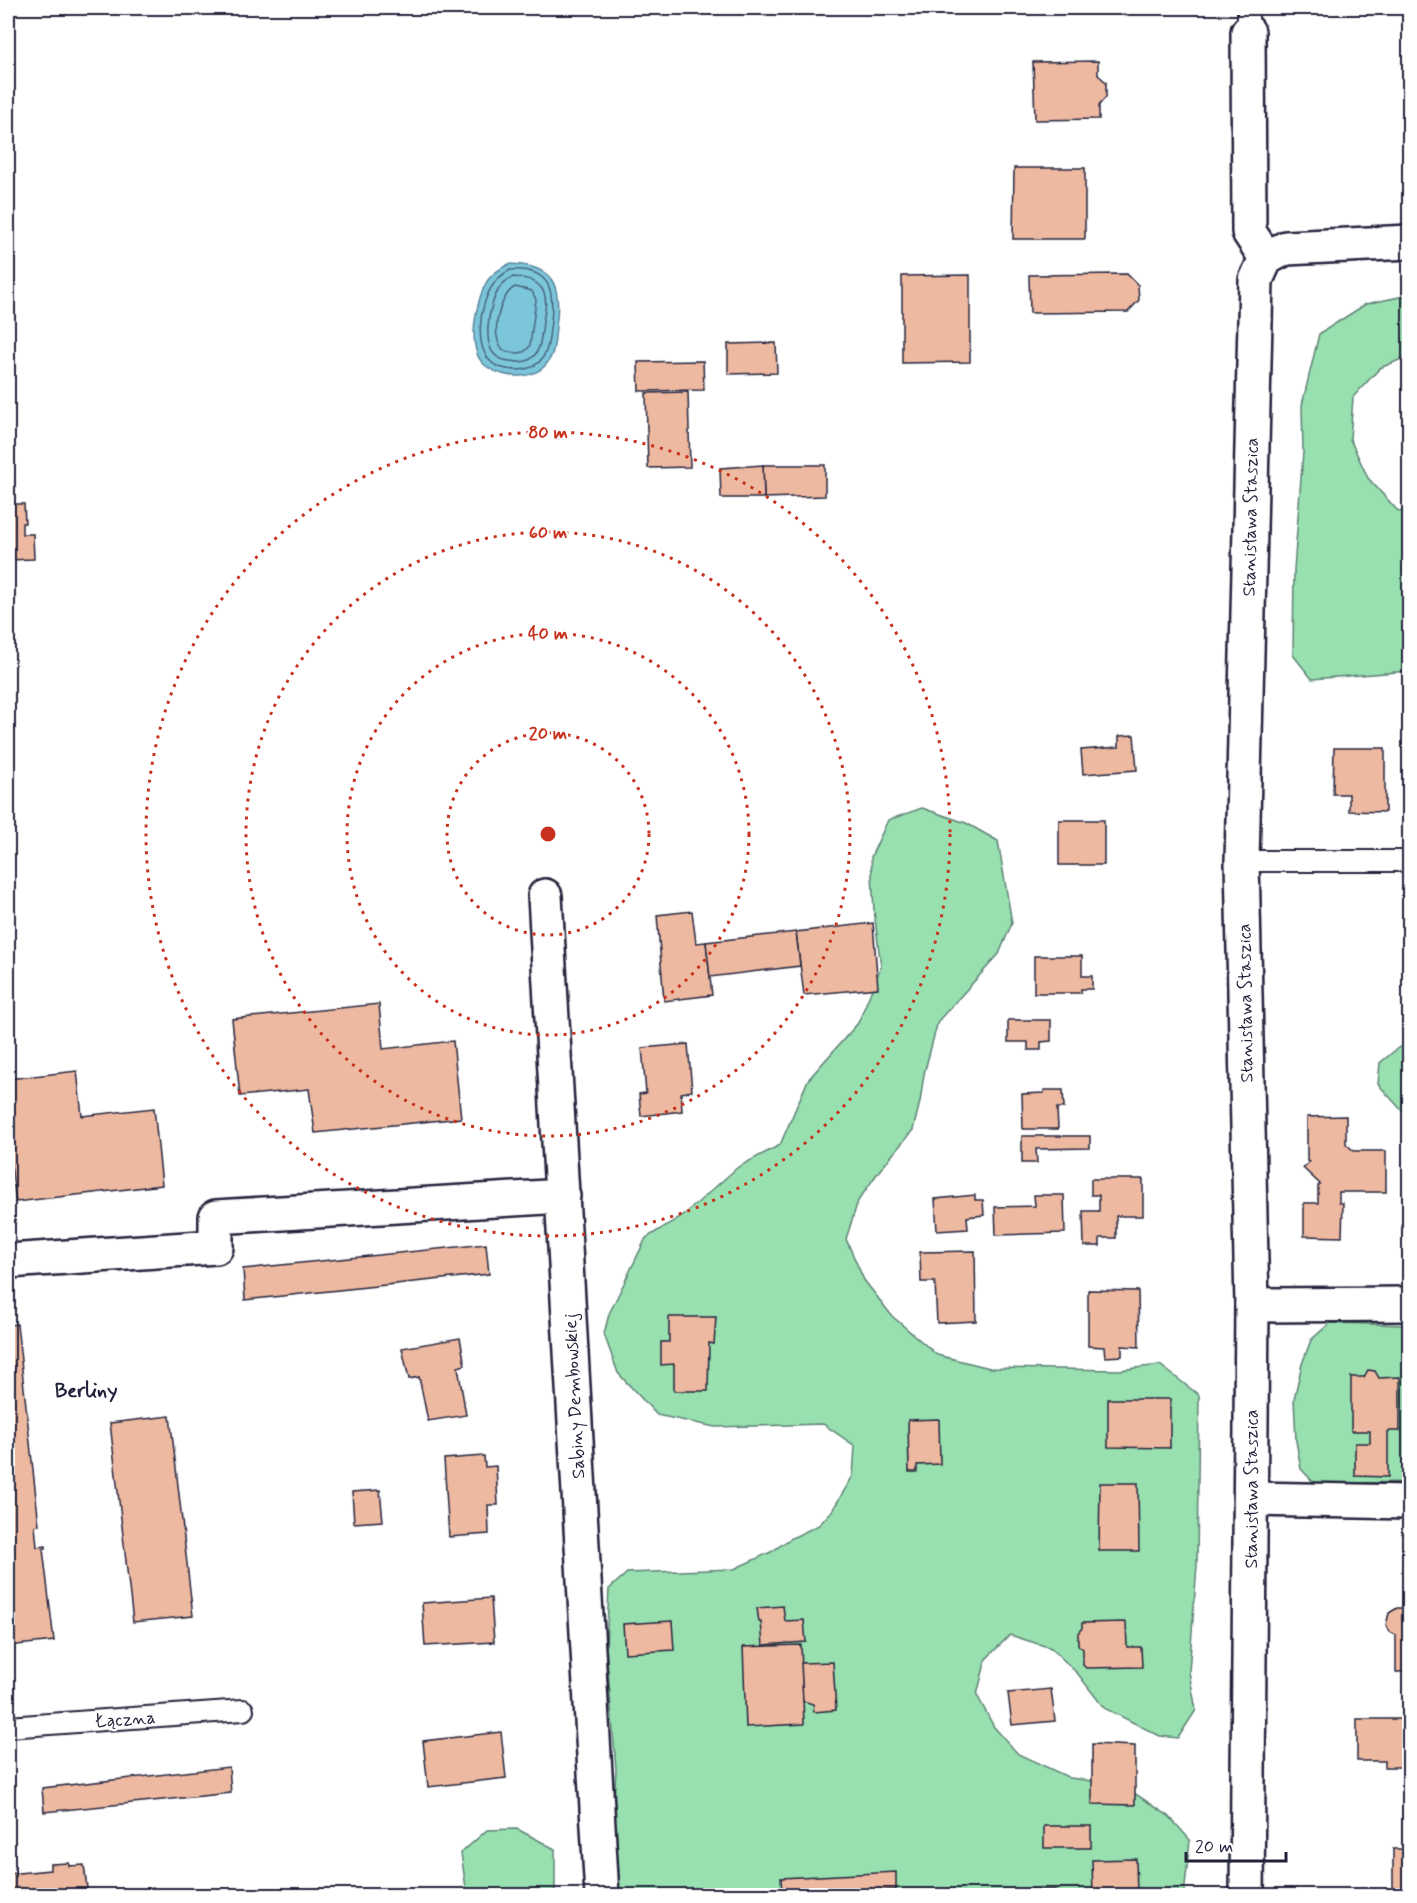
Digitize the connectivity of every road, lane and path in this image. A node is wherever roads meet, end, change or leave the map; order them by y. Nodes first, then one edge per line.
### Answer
1 (1248, 20) edge
2 (1410, 242) edge
3 (1266, 258) junction
4 (1242, 861) junction
5 (1410, 861) edge
6 (545, 896) dead end
7 (563, 1196) junction
8 (8, 1261) edge
9 (1410, 1304) edge
10 (1252, 1305) junction
11 (1251, 1499) junction
12 (1410, 1502) edge
13 (243, 1710) dead end
14 (8, 1727) edge
15 (602, 1896) edge
16 (1247, 1896) edge

1 - 3 street
2 - 3 street
3 - 4 street, Stanisława Staszica
4 - 5 lane
4 - 10 street, Stanisława Staszica
6 - 7 street, Sabiny Dembowskiej
7 - 8 street
7 - 15 street, Sabiny Dembowskiej
9 - 10 street
10 - 11 street, Stanisława Staszica
11 - 12 street
11 - 16 street, Stanisława Staszica
13 - 14 lane, Łączna

